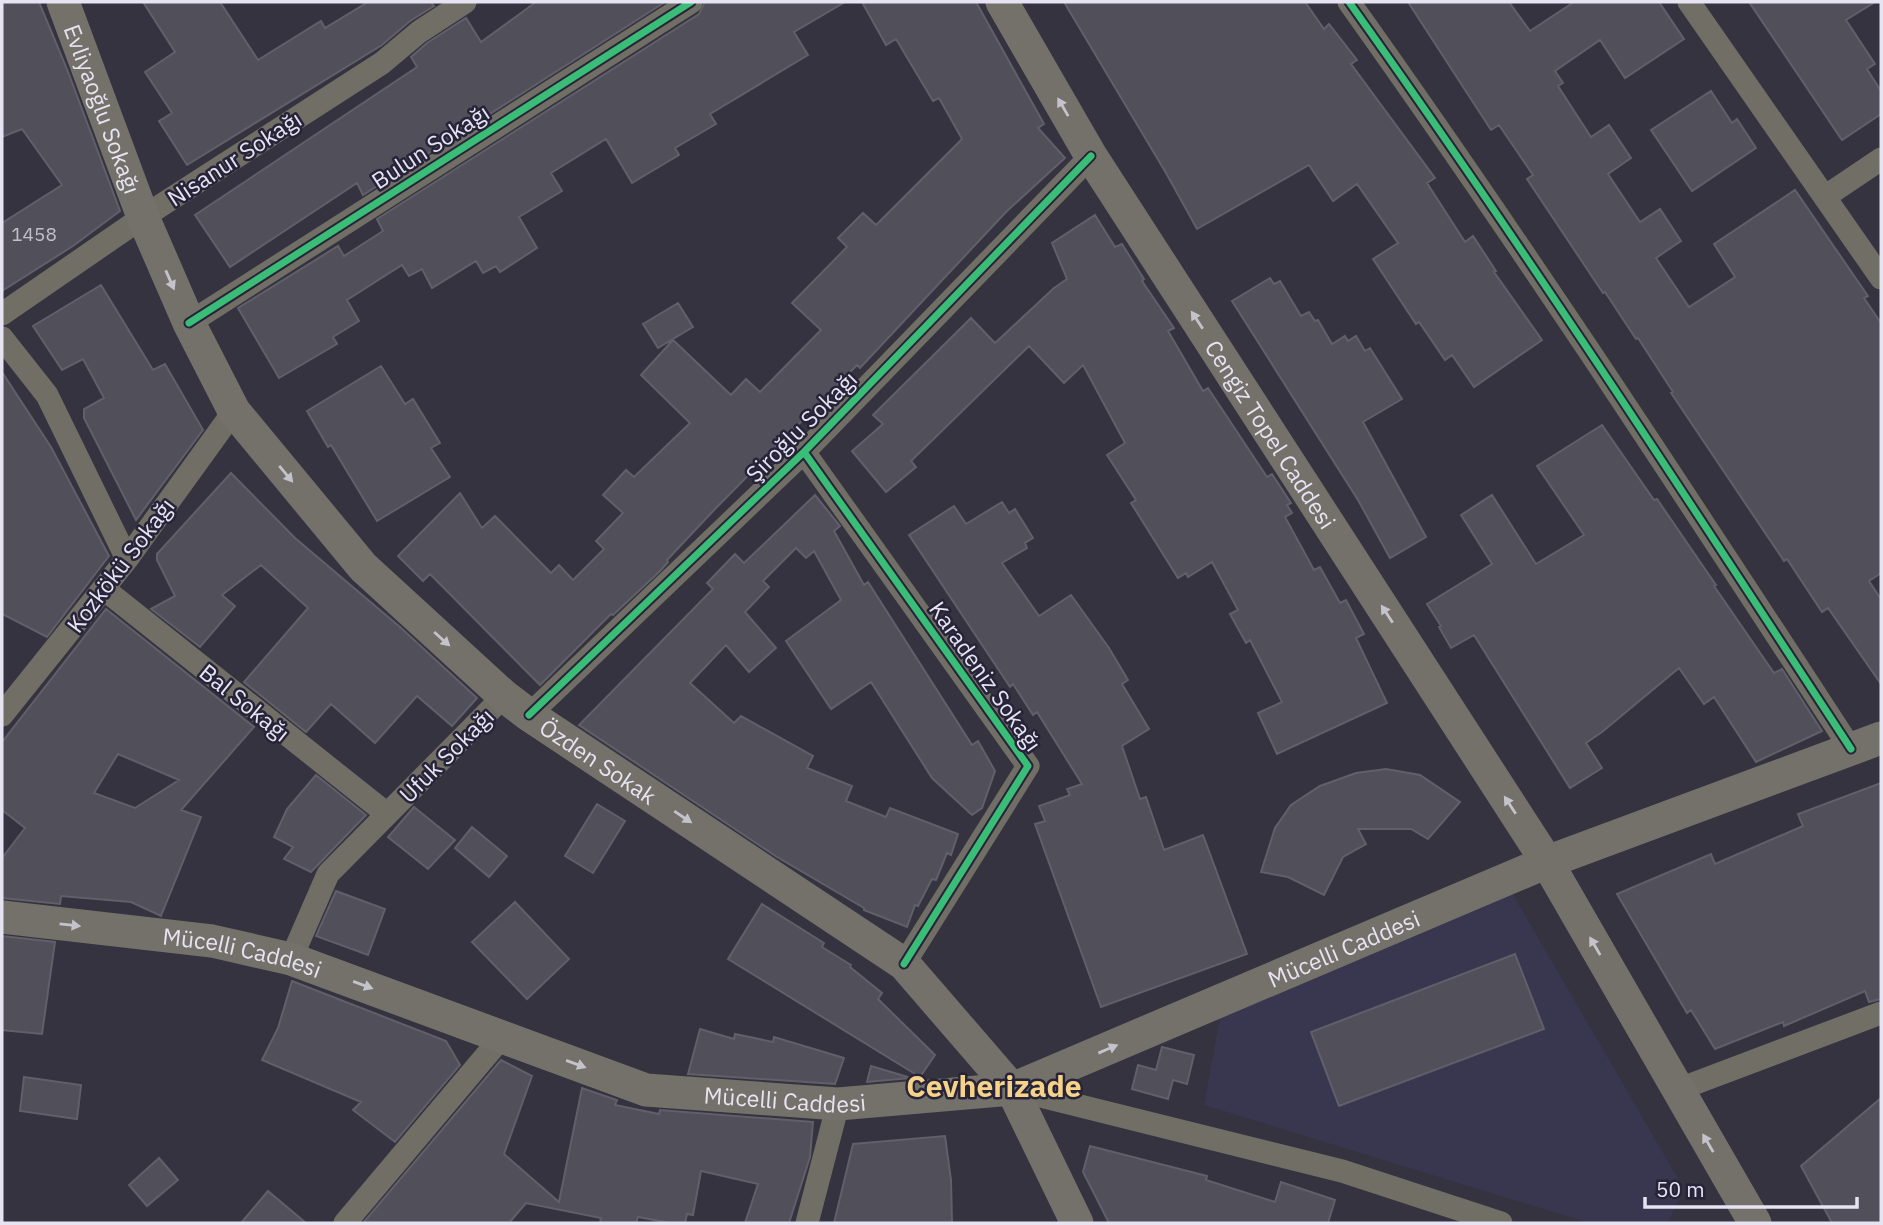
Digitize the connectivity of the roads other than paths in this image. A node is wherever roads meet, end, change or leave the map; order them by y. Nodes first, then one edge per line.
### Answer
1 (63, 2) edge
2 (466, 2) edge
3 (691, 2) edge
4 (1002, 2) edge
5 (1349, 2) edge
6 (1689, 2) edge
7 (1091, 156) junction
8 (1881, 159) edge
9 (1826, 196) junction
10 (143, 217) junction
11 (1881, 278) edge
12 (2, 314) edge
13 (190, 323) junction
14 (2, 338) edge
15 (234, 411) junction
16 (804, 452) junction
17 (127, 559) junction
18 (104, 589) junction
19 (517, 705) junction
20 (2, 715) edge
21 (1866, 744) edge
22 (387, 814) junction
23 (1548, 862) junction
24 (2, 917) edge
25 (290, 959) junction
26 (904, 964) junction
27 (1881, 1013) edge
28 (502, 1037) junction
29 (1012, 1089) junction
30 (1677, 1090) junction
31 (838, 1104) junction
32 (345, 1223) edge
33 (807, 1223) edge
34 (1077, 1223) edge
35 (1501, 1223) edge
36 (1755, 1223) edge

1 - 10 main road, Evliyaoğlu Sokağı
2 - 10 street, Nisanur Sokağı
3 - 13 street, Bulun Sokağı
7 -> 4 main road, Cengiz Topel Caddesi
5 - 21 street
6 - 9 street
7 - 16 street, Şiroğlu Sokağı
23 -> 7 main road, Cengiz Topel Caddesi
8 - 9 street
9 - 11 street
10 - 12 street, Nisanur Sokağı
10 -> 13 main road, Özden Sokak
13 - 15 main road, Özden Sokak
14 - 17 street
15 - 17 street, Kozkökü Sokağı
15 -> 19 main road, Özden Sokak
16 - 19 street, Şiroğlu Sokağı
16 - 26 street, Karadeniz Sokağı
17 - 18 street, Kozkökü Sokağı
18 - 20 street, Kozkökü Sokağı
18 - 22 street, Bal Sokağı
19 - 22 street, Ufuk Sokağı
19 -> 26 main road, Özden Sokak
21 - 23 main road, Mücelli Caddesi
22 - 25 street, Ufuk Sokağı
29 -> 23 main road, Mücelli Caddesi
30 -> 23 main road, Cengiz Topel Caddesi
24 -> 25 main road, Mücelli Caddesi
25 -> 28 main road, Mücelli Caddesi
26 - 29 main road, Özden Sokak
27 - 30 street
28 -> 31 main road, Mücelli Caddesi
28 - 32 street
29 - 31 main road, Mücelli Caddesi
29 - 34 main road, Özden Sokak
29 - 35 street
36 -> 30 main road, Cengiz Topel Caddesi
31 - 33 street

